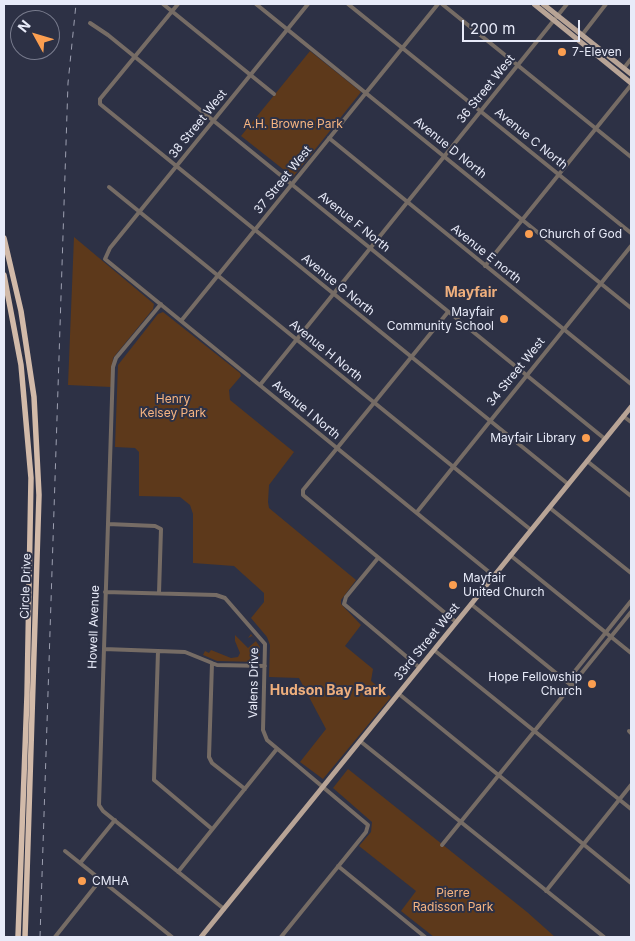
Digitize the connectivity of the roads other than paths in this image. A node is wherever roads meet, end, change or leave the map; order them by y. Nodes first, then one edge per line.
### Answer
1 (163, 4) edge
2 (178, 4) edge
3 (256, 4) edge
4 (308, 4) edge
5 (348, 4) edge
6 (440, 4) edge
7 (534, 4) edge
8 (543, 4) edge
9 (567, 4) edge
10 (606, 4) edge
11 (172, 11) junction
12 (556, 18) junction
13 (90, 23) dead end
14 (288, 29) junction
15 (582, 35) junction
16 (402, 47) junction
17 (135, 57) junction
18 (631, 59) edge
19 (518, 64) junction
20 (624, 68) junction
21 (631, 74) edge
22 (251, 75) junction
23 (631, 84) edge
24 (366, 92) junction
25 (274, 94) dead end
26 (480, 111) junction
27 (214, 121) junction
28 (596, 128) junction
29 (329, 138) junction
30 (444, 157) junction
31 (631, 157) edge
32 (176, 166) junction
33 (559, 174) junction
34 (292, 185) junction
35 (109, 187) dead end
36 (407, 202) junction
37 (140, 212) junction
38 (522, 220) junction
39 (255, 230) junction
40 (631, 233) edge
41 (4, 238) edge
42 (631, 246) edge
43 (370, 248) junction
44 (105, 259) joint
45 (485, 266) junction
46 (4, 275) edge
47 (218, 276) junction
48 (601, 283) junction
49 (333, 294) junction
50 (161, 304) junction
51 (631, 308) edge
52 (448, 312) junction
53 (181, 321) junction
54 (563, 329) junction
55 (296, 340) junction
56 (411, 358) junction
57 (526, 375) junction
58 (631, 384) edge
59 (260, 385) junction
60 (375, 403) junction
61 (630, 410) edge
62 (623, 416) junction
63 (489, 421) junction
64 (631, 422) edge
65 (605, 439) junction
66 (337, 448) junction
67 (587, 461) junction
68 (453, 467) junction
69 (568, 484) junction
70 (631, 496) edge
71 (550, 508) junction
72 (417, 512) junction
73 (108, 524) junction
74 (531, 530) junction
75 (510, 556) junction
76 (378, 558) junction
77 (631, 573) edge
78 (494, 576) junction
79 (105, 592) junction
80 (159, 593) junction
81 (631, 601) edge
82 (470, 604) junction
83 (631, 612) edge
84 (456, 622) junction
85 (605, 633) junction
86 (611, 637) junction
87 (104, 649) junction
88 (434, 650) junction
89 (158, 651) junction
90 (631, 653) edge
91 (212, 663) junction
92 (265, 666) junction
93 (420, 668) junction
94 (572, 686) junction
95 (399, 694) junction
96 (535, 731) junction
97 (360, 741) junction
98 (276, 750) junction
99 (499, 775) junction
100 (631, 785) edge
101 (324, 787) junction
102 (245, 789) junction
103 (620, 800) junction
104 (631, 809) edge
105 (115, 820) junction
106 (461, 822) junction
107 (212, 829) junction
108 (584, 844) junction
109 (442, 845) dead end
110 (65, 851) dead end
111 (81, 862) junction
112 (338, 866) junction
113 (178, 872) junction
114 (101, 879) junction
115 (631, 883) edge
116 (546, 891) junction
117 (224, 909) junction
118 (18, 937) edge
119 (25, 937) edge
120 (55, 937) edge
121 (172, 937) edge
122 (202, 937) edge
123 (281, 937) edge
124 (425, 937) edge
125 (604, 937) edge

1 - 11 street
2 - 11 street
3 - 14 street, Avenue D North
4 - 14 street, 38 Street West
5 - 16 street, Avenue C North
6 - 16 street, 37 Street West
6 - 19 street
7 - 12 main road
8 - 12 main road
9 - 12 street, 36 Street West
10 - 15 street
11 - 17 street
11 - 22 street
12 - 15 main road
12 - 19 street, 36 Street West
12 - 23 main road
13 - 17 street, Avenue F North
14 - 22 street, 38 Street West
14 - 24 street, Avenue D North
15 - 20 main road
16 - 24 street, 37 Street West
16 - 26 street, Avenue C North
17 - 27 street, Avenue F North
17 - 32 street, Avenue G North
18 - 20 street
19 - 26 street, 36 Street West
19 - 28 street
20 - 21 main road
22 - 25 street
22 - 27 street, 38 Street West
23 - 28 street
24 - 29 street, 37 Street West
24 - 30 street, Avenue D North
26 - 30 street, 36 Street West
26 - 33 street, Avenue C North
27 - 32 street, 38 Street West
27 - 34 street, Avenue F North
28 - 31 street
28 - 33 street
29 - 34 street, 37 Street West
29 - 36 street, Avenue E north
30 - 36 street, 36 Street West
30 - 38 street, Avenue D North
32 - 37 street, 38 Street West
32 - 39 street, Avenue G North
33 - 38 street
33 - 40 street, Avenue C North
34 - 39 street, 37 Street West
34 - 43 street, Avenue F North
35 - 37 street, Avenue H North
36 - 43 street, 36 Street West
36 - 45 street, Avenue E north
37 - 44 street, 38 Street West
37 - 47 street, Avenue H North
38 - 45 street
38 - 48 street, Avenue D North
39 - 47 street, 37 Street West
39 - 49 street, Avenue G North
41 - 119 highway, Circle Drive
42 - 48 street, 34 Street West
43 - 49 street, 36 Street West
43 - 52 street, Avenue F North
44 - 50 street, Avenue I North
45 - 54 street, Avenue E north
46 - 118 highway, Circle Drive
47 - 53 street, 37 Street West
47 - 55 street, Avenue H North
48 - 51 street, Avenue D North
48 - 54 street, 34 Street West
49 - 55 street, 36 Street West
49 - 56 street, Avenue G North
50 - 53 street, Avenue I North
50 - 73 street, Howell Avenue
52 - 56 street
52 - 57 street, Avenue F North
53 - 59 street, Avenue I North
54 - 57 street, 34 Street West
54 - 58 street, Avenue E north
55 - 59 street, 36 Street West
55 - 60 street, Avenue H North
56 - 60 street
56 - 63 street, Avenue G North
57 - 63 street, 34 Street West
57 - 65 street, Avenue F North
59 - 66 street, Avenue I North
60 - 66 street
60 - 68 street, Avenue H North
61 - 62 main road, 33rd Street West
62 - 64 street
62 - 65 main road, 33rd Street West
63 - 68 street, 34 Street West
63 - 69 street, Avenue G North
65 - 67 main road, 33rd Street West
66 - 72 street, Avenue I North
66 - 76 street
67 - 69 main road, 33rd Street West
67 - 70 street
68 - 72 street, 34 Street West
68 - 74 street, Avenue H North
69 - 71 main road, 33rd Street West
71 - 74 main road, 33rd Street West
71 - 77 street
72 - 78 street, Avenue I North
73 - 79 street, Howell Avenue
73 - 80 street
74 - 75 main road, 33rd Street West
75 - 78 main road, 33rd Street West
75 - 85 street
76 - 84 street
76 - 93 street
78 - 82 main road, 33rd Street West
79 - 80 street, Valens Drive
79 - 87 street, Howell Avenue
80 - 92 street, Valens Drive
81 - 85 street
82 - 84 main road, 33rd Street West
82 - 94 street
83 - 86 street
84 - 88 main road, 33rd Street West
85 - 86 street
85 - 94 street
86 - 90 street
86 - 94 street
87 - 89 street
87 - 105 street, Howell Avenue
88 - 93 main road, 33rd Street West
88 - 96 street
89 - 91 street
89 - 107 street
91 - 92 street
91 - 102 street
92 - 98 street, Valens Drive
93 - 95 main road, 33rd Street West
94 - 96 street
95 - 97 main road, 33rd Street West
95 - 99 street
96 - 99 street
96 - 103 street
97 - 101 main road, 33rd Street West
97 - 106 street
98 - 101 street, Valens Drive
98 - 102 street
99 - 106 street
99 - 108 street
100 - 103 street
101 - 112 street, Valens Drive
101 - 117 main road, 33rd Street West
102 - 107 street
103 - 104 street
103 - 108 street
105 - 111 street
105 - 113 street, Howell Avenue
106 - 109 street
106 - 116 street
107 - 113 street
108 - 115 street
108 - 116 street
110 - 111 street
111 - 114 street
112 - 123 street
112 - 124 street
113 - 117 street, Howell Avenue
114 - 120 street
114 - 121 street
116 - 125 street
117 - 122 main road, 33rd Street West

